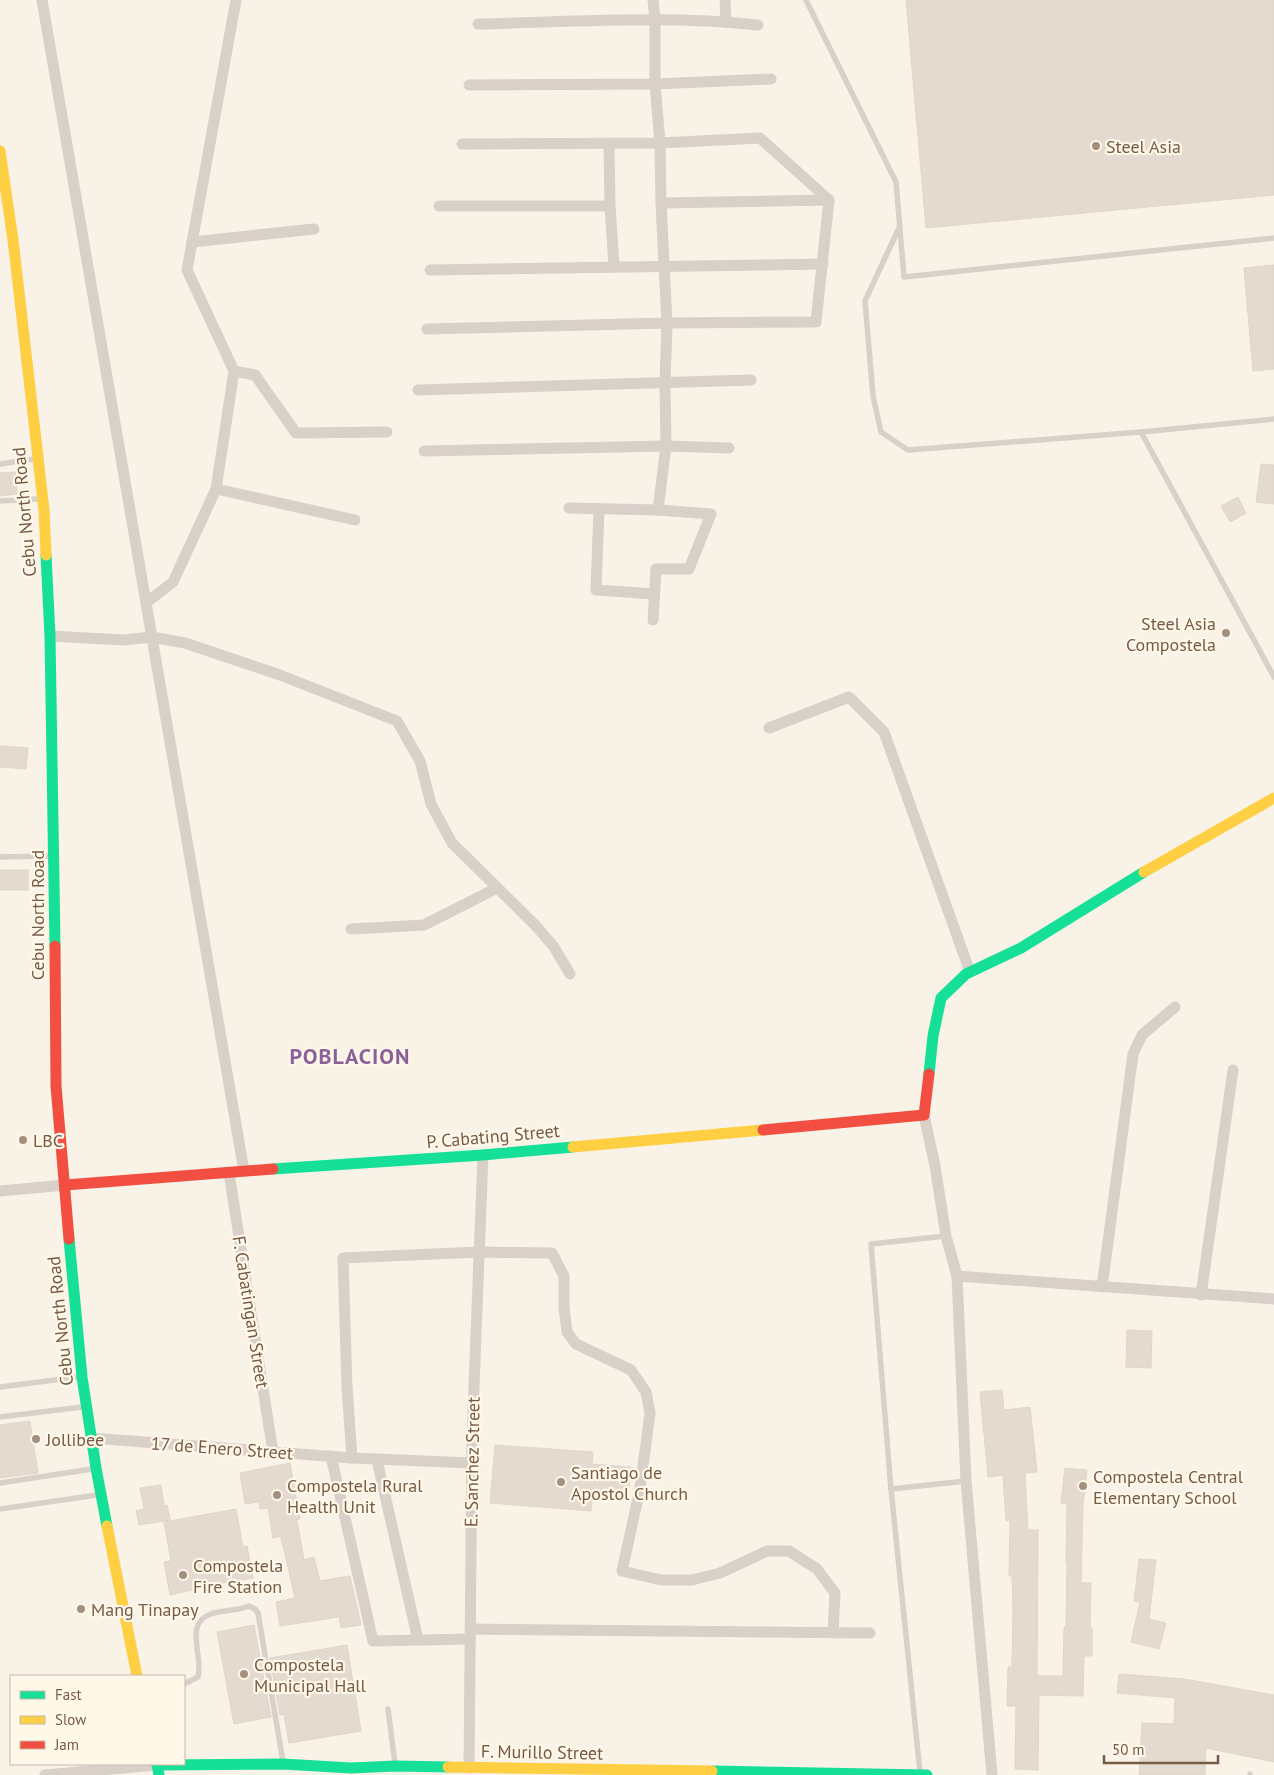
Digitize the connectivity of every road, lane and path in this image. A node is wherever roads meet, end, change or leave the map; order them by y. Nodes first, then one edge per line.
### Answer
1 (42, 0) edge
2 (236, 0) edge
3 (653, 0) edge
4 (725, 0) edge
5 (806, 0) edge
6 (655, 21) junction
7 (726, 22) junction
8 (478, 24) dead end
9 (758, 25) dead end
10 (771, 79) dead end
11 (655, 84) junction
12 (469, 85) dead end
13 (660, 143) junction
14 (462, 144) dead end
15 (609, 144) junction
16 (0, 151) edge
17 (828, 200) junction
18 (661, 203) junction
19 (439, 206) dead end
20 (610, 206) junction
21 (900, 227) junction
22 (314, 229) dead end
23 (1274, 238) edge
24 (192, 242) junction
25 (823, 264) junction
26 (665, 266) junction
27 (614, 267) junction
28 (430, 270) dead end
29 (667, 323) junction
30 (427, 330) dead end
31 (234, 371) junction
32 (750, 380) dead end
33 (665, 383) junction
34 (418, 390) dead end
35 (1274, 419) edge
36 (387, 432) dead end
37 (1141, 432) junction
38 (666, 446) junction
39 (729, 448) dead end
40 (424, 451) dead end
41 (38, 458) junction
42 (0, 464) edge
43 (216, 489) junction
44 (42, 498) junction
45 (0, 501) edge
46 (569, 508) dead end
47 (599, 509) junction
48 (658, 510) junction
49 (355, 520) dead end
50 (654, 594) junction
51 (146, 603) junction
52 (653, 620) dead end
53 (50, 636) junction
54 (152, 637) junction
55 (1274, 677) edge
56 (769, 728) dead end
57 (1274, 798) edge
58 (54, 856) junction
59 (0, 857) edge
60 (497, 888) junction
61 (351, 929) dead end
62 (970, 972) junction
63 (570, 974) dead end
64 (1175, 1008) dead end
65 (1233, 1070) dead end
66 (924, 1115) junction
67 (482, 1156) junction
68 (244, 1171) junction
69 (228, 1173) junction
70 (65, 1185) junction
71 (0, 1191) edge
72 (946, 1236) junction
73 (479, 1252) junction
74 (957, 1276) junction
75 (1102, 1288) junction
76 (1201, 1295) junction
77 (1274, 1300) edge
78 (82, 1376) junction
79 (0, 1388) edge
80 (87, 1406) junction
81 (0, 1417) edge
82 (92, 1438) junction
83 (273, 1452) junction
84 (331, 1456) junction
85 (352, 1458) junction
86 (377, 1460) junction
87 (471, 1463) junction
88 (96, 1468) junction
89 (966, 1481) junction
90 (0, 1483) edge
91 (891, 1489) junction
92 (102, 1494) junction
93 (0, 1510) edge
94 (833, 1633) junction
95 (870, 1633) dead end
96 (470, 1634) junction
97 (418, 1640) junction
98 (137, 1675) edge
99 (185, 1684) edge
100 (388, 1709) dead end
101 (283, 1764) junction
102 (396, 1766) junction
103 (157, 1768) edge
104 (469, 1768) junction
105 (351, 1771) edge
106 (584, 1773) edge
107 (45, 1775) edge
108 (920, 1775) edge
109 (927, 1775) edge
110 (992, 1775) edge

1 - 51 street
2 - 24 street
3 - 6 street
4 - 7 street
5 - 21 lane
6 - 7 street
6 - 8 street
6 - 11 street
7 - 9 street
10 - 11 street
11 - 12 street
11 - 13 street
13 - 15 street
13 - 17 street
13 - 18 street
14 - 15 street
15 - 20 street
16 - 41 main road, Cebu North Road
17 - 18 street
17 - 25 street
18 - 26 street
19 - 20 street
20 - 27 street
21 - 23 lane
21 - 37 lane
22 - 24 street
24 - 31 street
25 - 26 street
25 - 29 street
26 - 27 street
26 - 29 street
27 - 28 street
29 - 30 street
29 - 33 street
31 - 36 street
31 - 43 street
32 - 33 street
33 - 34 street
33 - 38 street
35 - 37 lane
37 - 55 lane
38 - 39 street
38 - 40 street
38 - 48 street
41 - 42 lane
41 - 44 main road, Cebu North Road
43 - 49 street
43 - 51 street
44 - 45 lane
44 - 53 main road, Cebu North Road
46 - 47 street
47 - 48 street
47 - 50 street
48 - 50 street
50 - 52 street
51 - 54 street
53 - 54 street
53 - 58 main road, Cebu North Road
54 - 60 street
54 - 68 street
56 - 62 street
57 - 62 main road
58 - 59 lane
58 - 70 main road, Cebu North Road
60 - 61 street
60 - 63 street
62 - 66 main road
64 - 75 street
65 - 76 street
66 - 67 main road, P. Cabating Street
66 - 72 street
67 - 68 main road, P. Cabating Street
67 - 73 street, E. Sanchez Street
68 - 69 main road, P. Cabating Street
69 - 70 main road, P. Cabating Street
69 - 83 street, F. Cabatingan Street
70 - 71 street
70 - 78 main road, Cebu North Road
72 - 74 street
72 - 91 lane
73 - 85 street
73 - 87 street, E. Sanchez Street
73 - 94 street
74 - 75 street
74 - 89 street
75 - 76 street
76 - 77 street
78 - 79 lane
78 - 80 main road, Cebu North Road
80 - 81 lane
80 - 82 main road, Cebu North Road
82 - 83 street, 17 de Enero Street
82 - 88 main road, Cebu North Road
83 - 84 street, 17 de Enero Street
84 - 85 street, 17 de Enero Street
84 - 97 street
85 - 86 street, 17 de Enero Street
86 - 87 street, 17 de Enero Street
86 - 97 street
87 - 96 street, E. Sanchez Street
88 - 90 lane
88 - 92 main road, Cebu North Road
89 - 91 lane
89 - 110 street
91 - 108 lane
92 - 93 lane
92 - 98 main road, Cebu North Road
94 - 95 street
94 - 96 street
96 - 97 street
96 - 104 street, E. Sanchez Street
99 - 101 lane
100 - 102 lane
101 - 103 main road, F. Murillo Street
101 - 105 main road, F. Murillo Street
102 - 104 main road, F. Murillo Street
102 - 105 main road, F. Murillo Street
103 - 107 street
104 - 106 main road, F. Murillo Street
106 - 108 main road, F. Murillo Street
108 - 109 main road, F. Murillo Street

